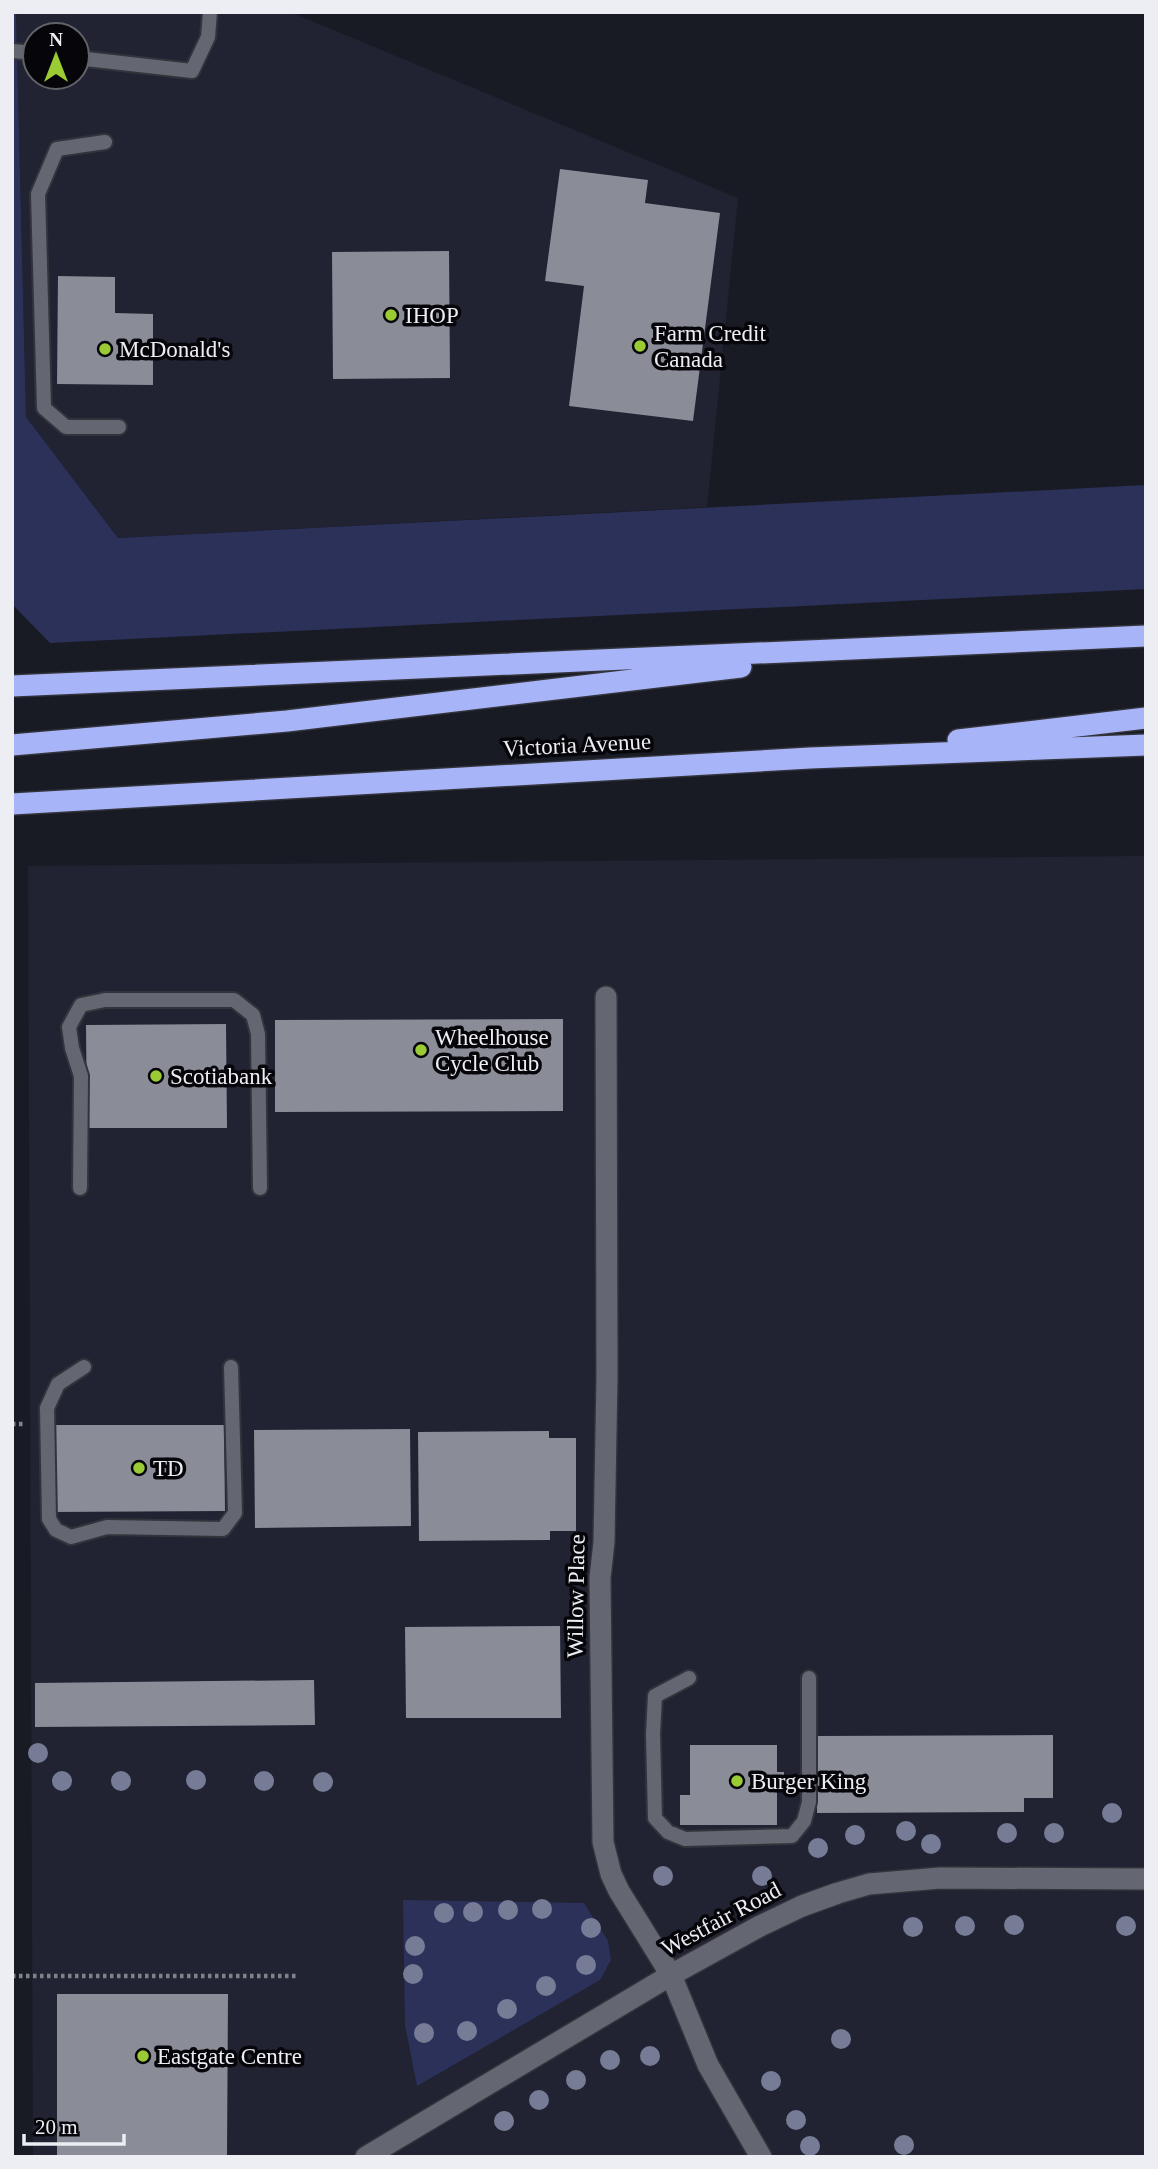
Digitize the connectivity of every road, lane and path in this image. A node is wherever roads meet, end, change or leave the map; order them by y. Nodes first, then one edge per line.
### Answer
1 (210, 12) edge
2 (91, 60) edge
3 (105, 142) dead end
4 (119, 427) dead end
5 (1146, 636) edge
6 (910, 647) junction
7 (12, 686) edge
8 (1146, 718) edge
9 (12, 745) edge
10 (1146, 745) edge
11 (810, 758) junction
12 (12, 804) edge
13 (606, 997) dead end
14 (80, 1188) dead end
15 (260, 1188) dead end
16 (84, 1367) dead end
17 (230, 1367) dead end
18 (689, 1678) dead end
19 (809, 1678) dead end
20 (1146, 1879) edge
21 (671, 1975) junction
22 (12, 1976) edge
23 (299, 1976) dead end
24 (366, 2157) edge
25 (761, 2157) edge

1 - 2 lane
3 - 4 lane
5 - 6 highway
6 - 7 highway
6 - 9 highway
8 - 11 highway
10 - 11 highway, Victoria Avenue
11 - 12 highway, Victoria Avenue
13 - 21 street, Willow Place
14 - 15 lane
16 - 17 lane
18 - 19 lane
20 - 21 street, Westfair Road
21 - 24 street, Westfair Road
21 - 25 street, Willow Place
22 - 23 path

